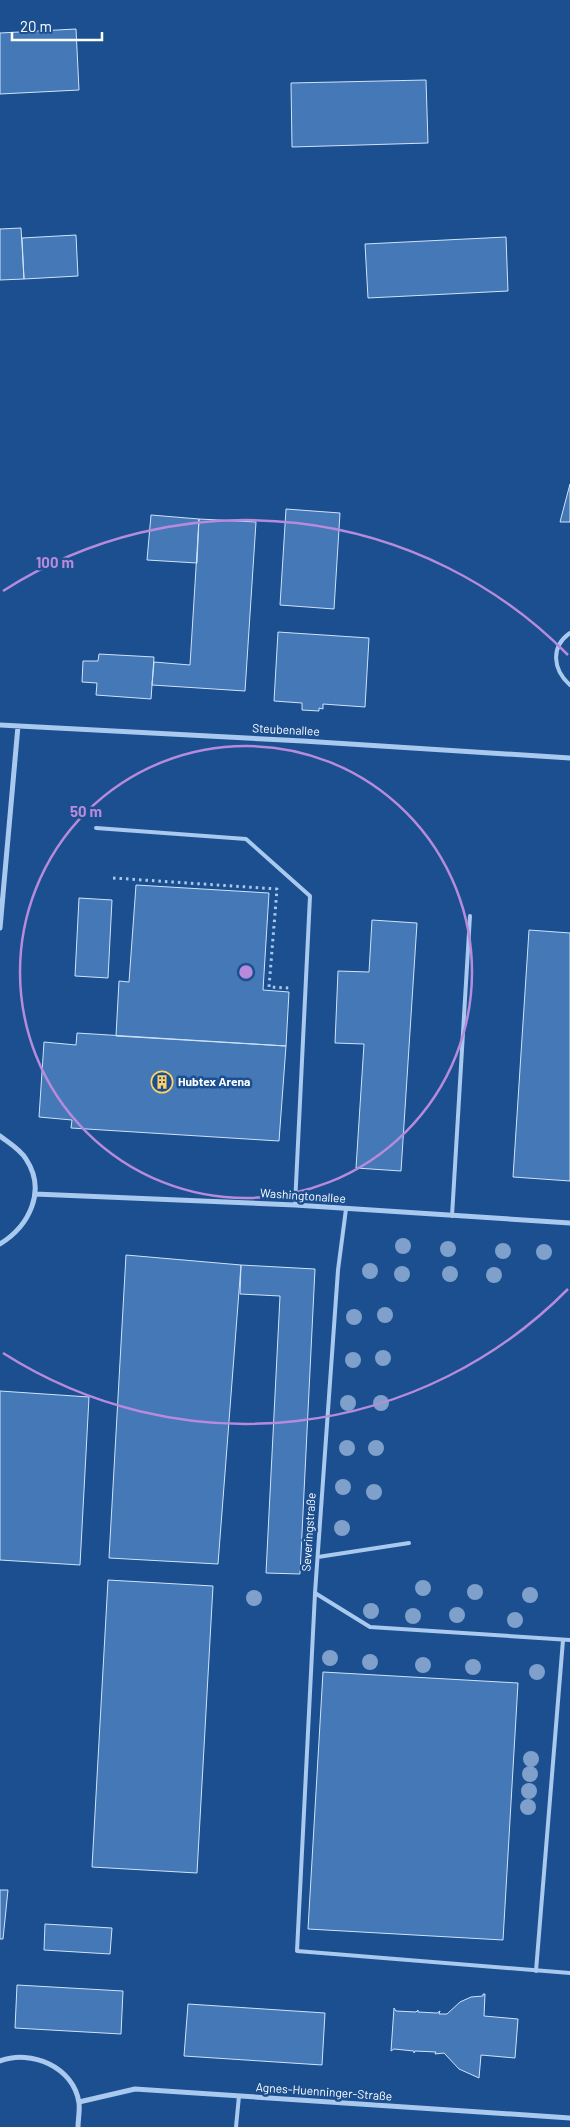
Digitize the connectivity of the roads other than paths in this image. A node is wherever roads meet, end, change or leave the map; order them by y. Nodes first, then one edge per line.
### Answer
1 (570, 632) edge
2 (570, 685) edge
3 (0, 725) edge
4 (18, 726) junction
5 (570, 758) edge
6 (96, 828) dead end
7 (470, 916) dead end
8 (0, 928) edge
9 (0, 1136) edge
10 (35, 1194) junction
11 (295, 1205) junction
12 (346, 1209) junction
13 (452, 1216) junction
14 (570, 1223) edge
15 (0, 1244) edge
16 (409, 1543) dead end
17 (318, 1557) junction
18 (315, 1593) junction
19 (563, 1640) junction
20 (570, 1640) edge
21 (536, 1971) junction
22 (570, 1973) edge
23 (0, 2061) edge
24 (239, 2096) junction
25 (79, 2102) junction
26 (570, 2118) edge
27 (78, 2127) edge
28 (236, 2127) edge

1 - 2 lane
3 - 4 street, Steubenallee
4 - 5 street, Steubenallee
4 - 8 street
6 - 11 lane
7 - 13 lane
9 - 10 street
10 - 11 street, Washingtonallee
10 - 15 street
11 - 12 street, Washingtonallee
12 - 13 street, Washingtonallee
12 - 17 lane, Severingstraße
13 - 14 street, Washingtonallee
16 - 17 lane
17 - 18 lane, Severingstraße
18 - 19 lane
18 - 21 lane, Severingstraße
19 - 20 lane
19 - 21 lane
21 - 22 lane
23 - 25 street
24 - 25 street, Agnes-Huenninger-Straße
24 - 26 street, Agnes-Huenninger-Straße
24 - 28 lane
25 - 27 street

